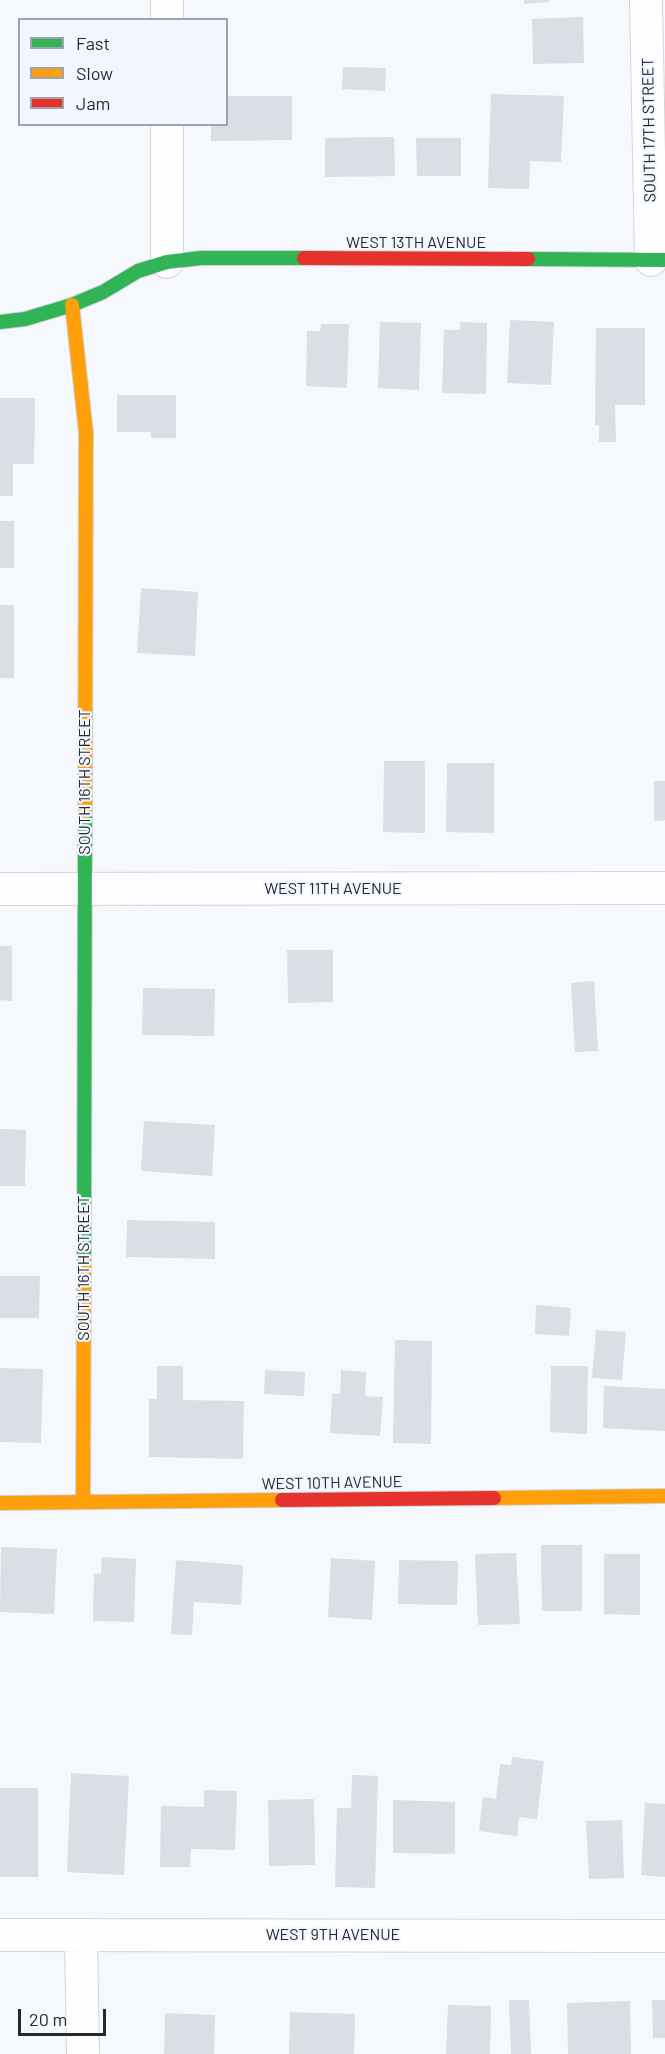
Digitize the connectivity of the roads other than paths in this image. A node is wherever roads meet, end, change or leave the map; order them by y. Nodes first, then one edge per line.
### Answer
1 (167, 0) edge
2 (646, 0) edge
3 (167, 18) edge
4 (167, 126) edge
5 (658, 260) edge
6 (167, 262) junction
7 (72, 304) junction
8 (0, 321) edge
9 (665, 888) edge
10 (84, 889) junction
11 (0, 890) edge
12 (665, 1496) edge
13 (83, 1502) junction
14 (0, 1503) edge
15 (0, 1935) edge
16 (81, 1935) junction
17 (665, 1936) edge
18 (83, 2054) edge

1 - 3 street
2 - 5 street, SOUTH 17TH STREET
4 - 6 street
5 - 6 street, WEST 13TH AVENUE
6 - 7 street
7 - 8 street
7 - 10 street, SOUTH 16TH STREET
9 - 10 street, WEST 11TH AVENUE
10 - 11 street, WEST 11TH AVENUE
10 - 13 street, SOUTH 16TH STREET
12 - 13 street, WEST 10TH AVENUE
13 - 14 street, WEST 10TH AVENUE
15 - 16 street, WEST 9TH AVENUE
16 - 17 street, WEST 9TH AVENUE
16 - 18 street

